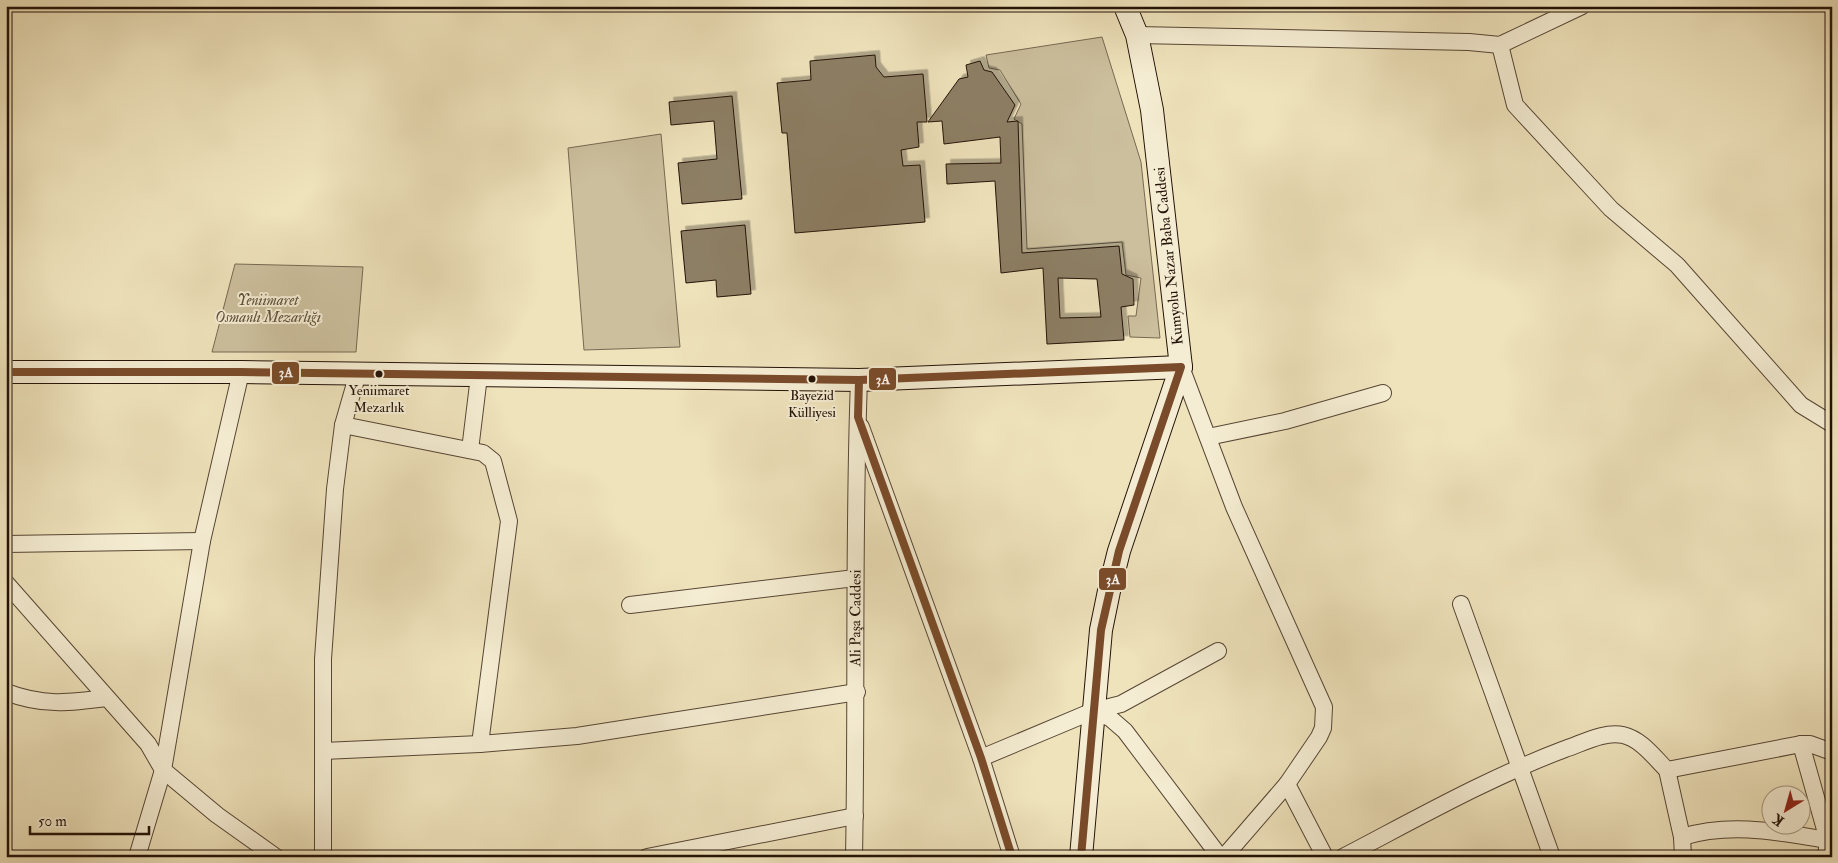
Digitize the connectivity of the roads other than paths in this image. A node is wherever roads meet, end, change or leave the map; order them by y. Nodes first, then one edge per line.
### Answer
1 (1125, 6) edge
2 (1582, 6) edge
3 (1137, 35) junction
4 (1500, 44) junction
5 (1181, 367) junction
6 (6, 372) edge
7 (241, 372) junction
8 (358, 374) junction
9 (479, 376) junction
10 (859, 380) junction
11 (1383, 393) dead end
12 (858, 417) junction
13 (1832, 424) edge
14 (343, 425) junction
15 (1208, 437) junction
16 (470, 450) junction
17 (202, 541) junction
18 (6, 544) edge
19 (854, 578) junction
20 (6, 582) edge
21 (1461, 604) dead end
22 (630, 605) dead end
23 (1218, 651) dead end
24 (6, 692) edge
25 (857, 692) junction
26 (106, 698) junction
27 (1093, 711) junction
28 (480, 744) junction
29 (1801, 744) junction
30 (323, 751) junction
31 (1832, 752) edge
32 (981, 758) junction
33 (1518, 767) junction
34 (163, 770) junction
35 (1667, 770) junction
36 (1288, 784) junction
37 (855, 816) junction
38 (1682, 837) junction
39 (1828, 840) junction
40 (137, 857) edge
41 (276, 857) edge
42 (323, 857) edge
43 (647, 857) edge
44 (854, 857) edge
45 (1012, 857) edge
46 (1081, 857) edge
47 (1220, 857) edge
48 (1224, 857) edge
49 (1325, 857) edge
50 (1343, 857) edge
51 (1552, 857) edge
52 (1683, 857) edge
53 (1826, 857) edge

1 - 3 street, Kumyolu Nazar Baba Caddesi
2 - 4 street
3 - 4 street
3 - 5 street, Kumyolu Nazar Baba Caddesi
4 - 13 street
5 - 10 street
5 - 15 street
5 - 27 street, Kumyolu Nazar Baba Caddesi
6 - 7 street
7 - 8 street
7 - 17 street
8 - 9 street
8 - 14 street
9 - 10 street
9 - 16 street
10 - 12 street, Ali Paşa Caddesi
11 - 15 street
12 - 19 street, Ali Paşa Caddesi
12 - 32 street
14 - 16 street
14 - 30 street
15 - 36 street
16 - 28 street
17 - 18 street
17 - 34 street
19 - 22 street
19 - 25 street, Ali Paşa Caddesi
20 - 26 street
21 - 33 street
23 - 27 street
24 - 26 street
25 - 28 street
25 - 37 street, Ali Paşa Caddesi
26 - 34 street
27 - 32 street
27 - 46 street, Kumyolu Nazar Baba Caddesi
27 - 47 street
28 - 30 street
29 - 31 street
29 - 35 street
29 - 39 street
30 - 42 street
32 - 45 street
33 - 35 street
33 - 50 street
33 - 51 street
34 - 40 street
34 - 41 street
35 - 38 street
36 - 48 street
36 - 49 street
37 - 43 street
37 - 44 street, Ali Paşa Caddesi
38 - 39 street
38 - 52 street
39 - 53 street

